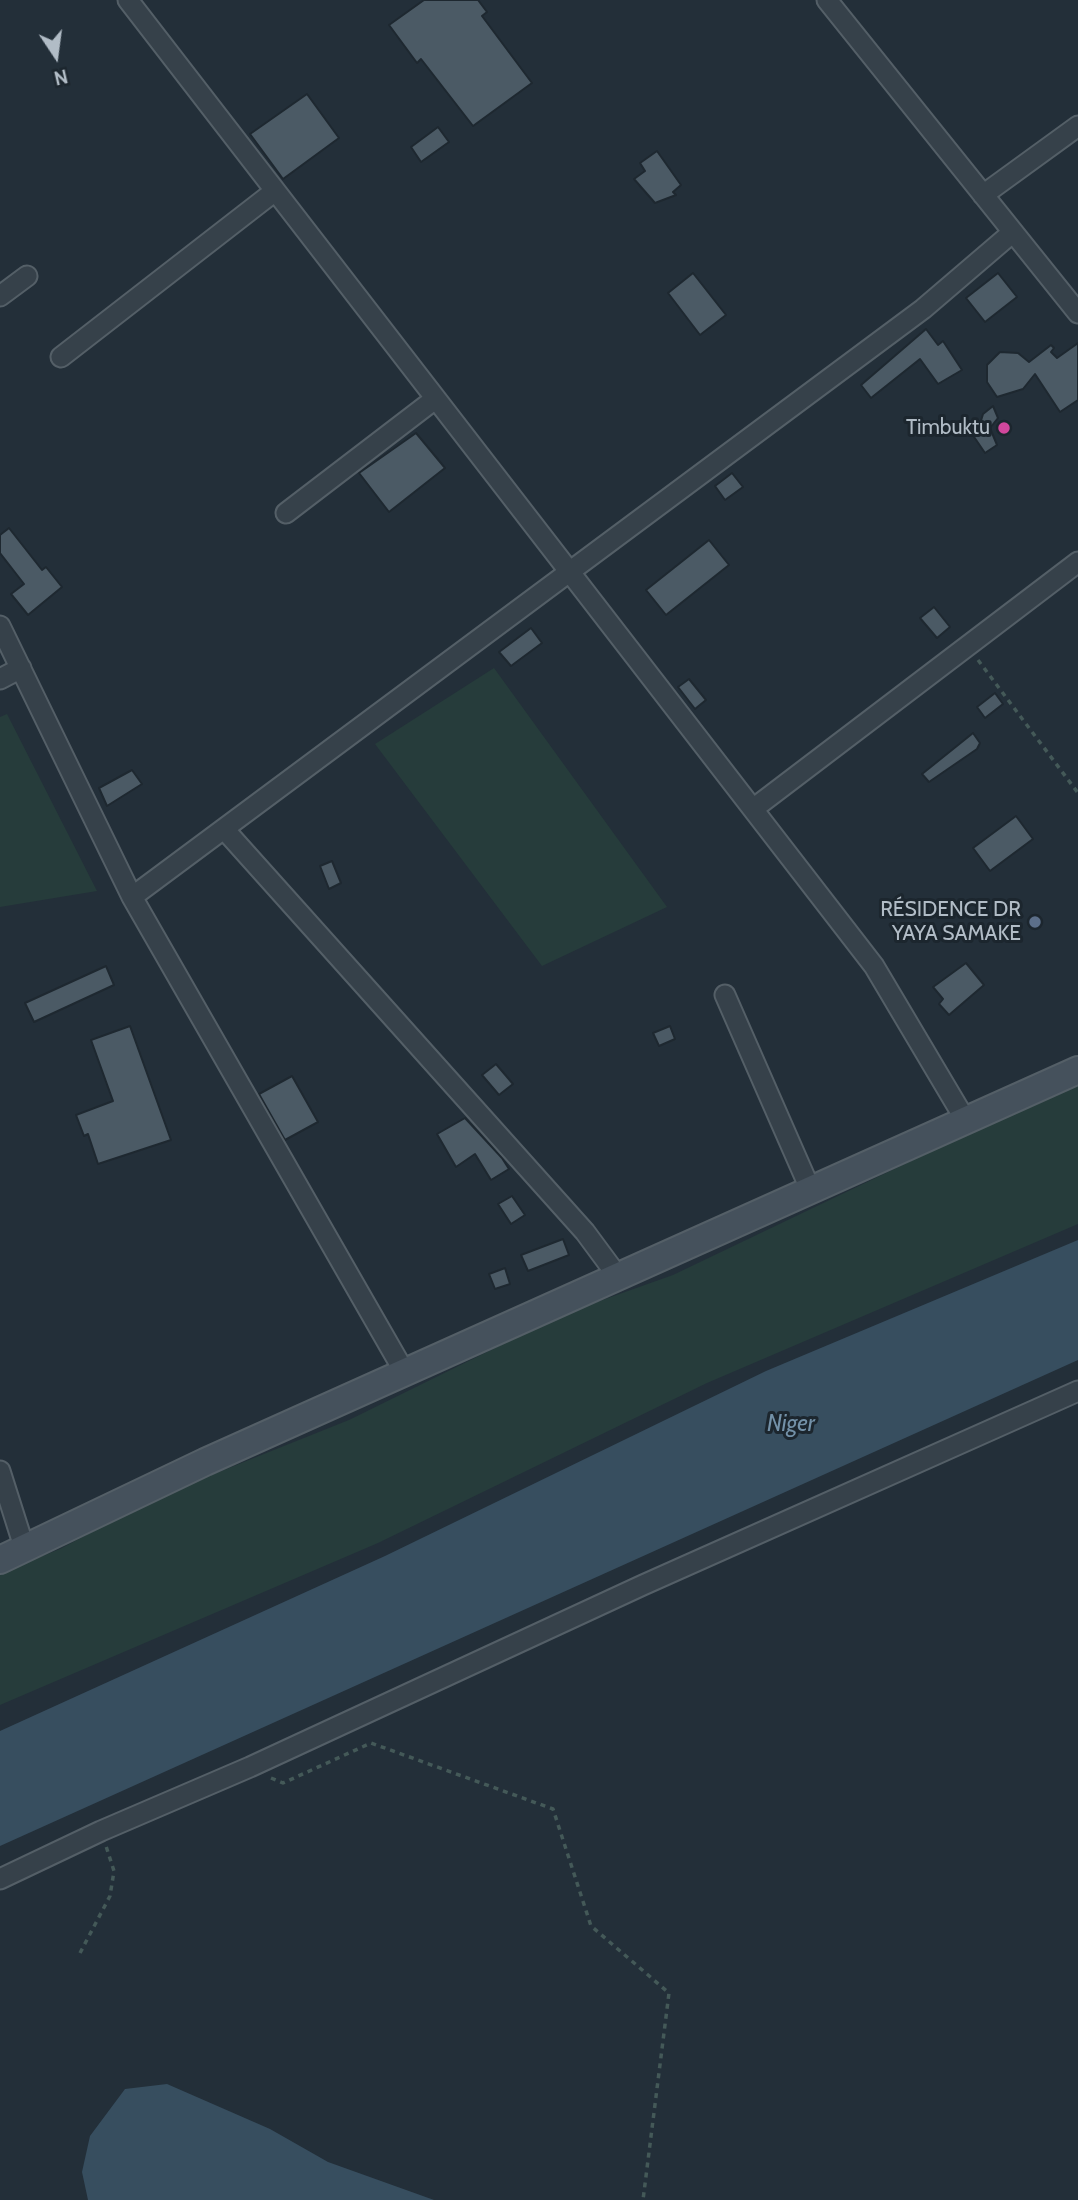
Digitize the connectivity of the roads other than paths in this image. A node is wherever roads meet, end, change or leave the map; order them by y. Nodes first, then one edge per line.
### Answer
1 (128, 0) edge
2 (827, 0) edge
3 (1078, 126) edge
4 (275, 191) junction
5 (983, 195) junction
6 (1013, 232) junction
7 (27, 276) dead end
8 (0, 296) edge
9 (1078, 313) edge
10 (61, 357) dead end
11 (435, 399) junction
12 (286, 513) dead end
13 (1078, 562) edge
14 (569, 572) junction
15 (0, 626) edge
16 (21, 668) junction
17 (0, 679) edge
18 (753, 809) junction
19 (224, 829) junction
20 (132, 897) junction
21 (725, 995) dead end
22 (1078, 1070) edge
23 (966, 1121) junction
24 (811, 1191) junction
25 (619, 1278) junction
26 (405, 1373) junction
27 (1078, 1391) edge
28 (0, 1471) edge
29 (25, 1550) junction
30 (0, 1560) edge
31 (0, 1879) edge

1 - 4 street
2 - 5 street
3 - 5 street
4 - 10 street
4 - 11 street
5 - 6 street
6 - 9 street
6 - 14 street
7 - 8 street
11 - 12 street
11 - 14 street
13 - 18 street
14 - 18 street
14 - 19 street
15 - 16 street
16 - 17 street
16 - 20 street
18 - 23 street
19 - 20 street
19 - 25 street
20 - 26 street
21 - 24 street
22 - 23 main road
23 - 24 main road
24 - 25 main road
25 - 26 main road
26 - 29 main road
27 - 31 street
28 - 29 street
29 - 30 main road

